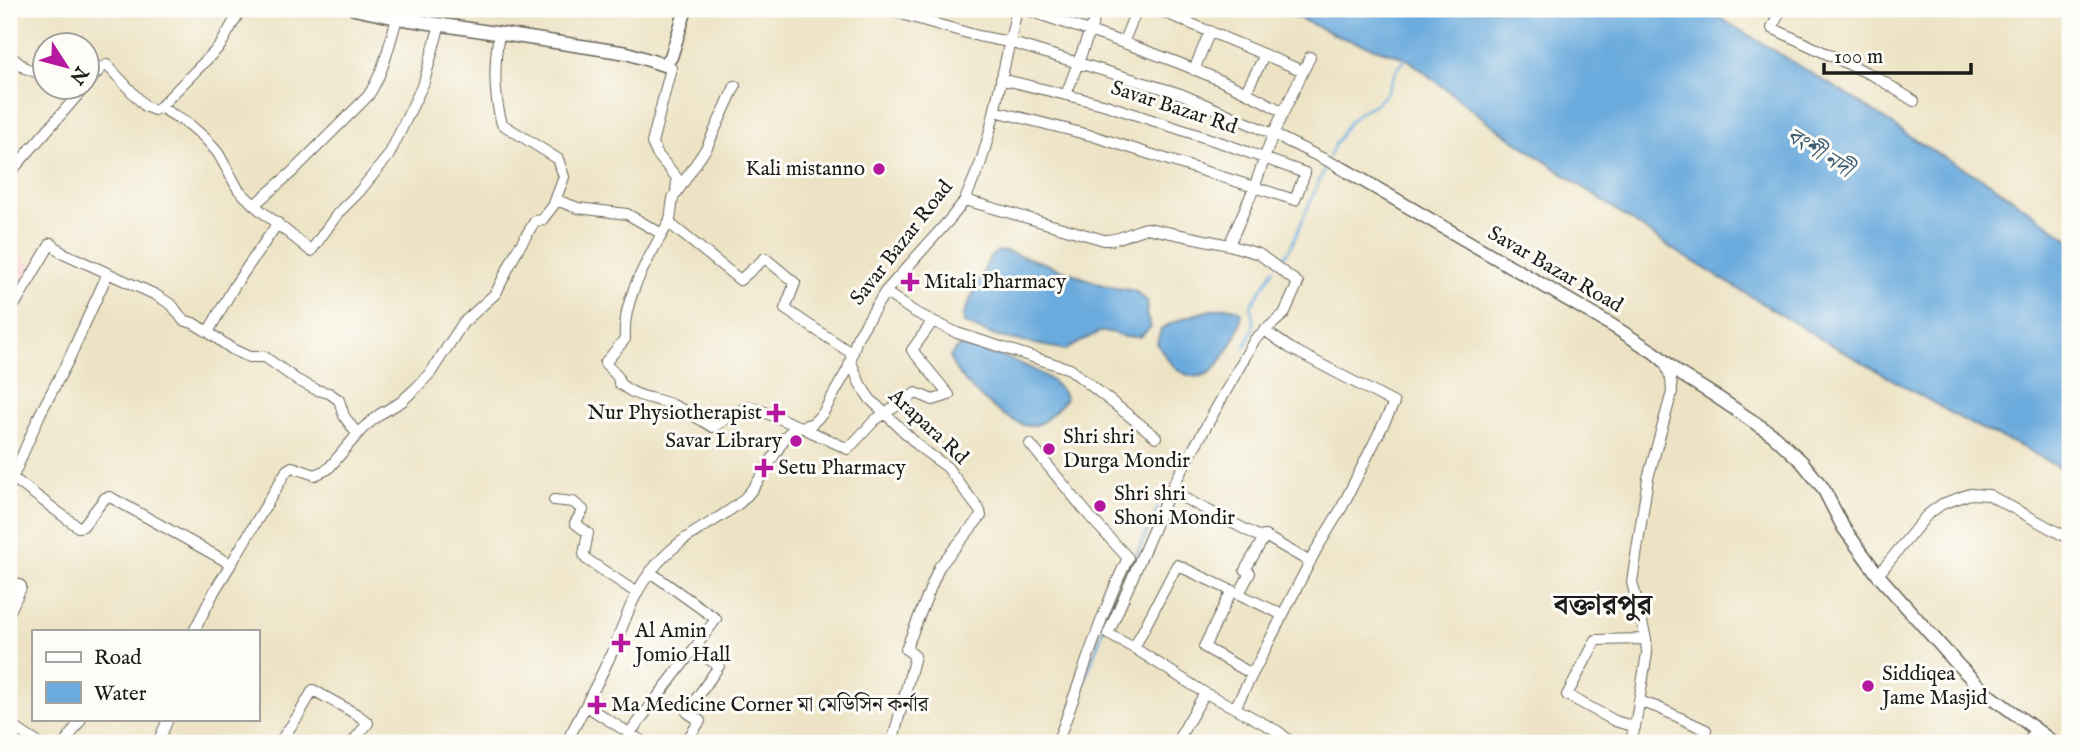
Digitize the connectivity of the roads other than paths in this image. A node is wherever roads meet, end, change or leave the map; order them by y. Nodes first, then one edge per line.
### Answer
1 (241, 9) edge
2 (354, 9) edge
3 (686, 9) edge
4 (884, 9) edge
5 (1017, 9) edge
6 (1024, 9) edge
7 (1098, 9) edge
8 (1137, 9) edge
9 (1156, 9) edge
10 (1781, 9) edge
11 (397, 18) junction
12 (440, 24) junction
13 (1089, 31) junction
14 (1210, 31) junction
15 (499, 33) junction
16 (1009, 42) junction
17 (1123, 43) junction
18 (9, 55) edge
19 (1265, 55) junction
20 (1310, 57) dead end
21 (1078, 63) junction
22 (102, 67) edge
23 (668, 67) junction
24 (1194, 70) junction
25 (32, 71) edge
26 (1303, 71) junction
27 (1001, 79) junction
28 (735, 86) dead end
29 (1247, 91) junction
30 (1066, 95) junction
31 (1914, 101) dead end
32 (72, 102) edge
33 (160, 107) junction
34 (995, 111) junction
35 (1283, 112) junction
36 (1273, 134) junction
37 (1264, 159) junction
38 (1340, 167) joint
39 (9, 174) edge
40 (1254, 188) junction
41 (676, 194) junction
42 (556, 200) junction
43 (965, 200) junction
44 (254, 205) junction
45 (278, 223) junction
46 (669, 223) junction
47 (662, 234) junction
48 (1229, 245) junction
49 (108, 273) junction
50 (885, 292) junction
51 (9, 314) edge
52 (933, 321) junction
53 (1264, 330) junction
54 (208, 332) junction
55 (851, 357) junction
56 (1664, 362) junction
57 (885, 413) junction
58 (803, 428) junction
59 (357, 434) junction
60 (1156, 437) dead end
61 (1030, 444) dead end
62 (10, 479) edge
63 (1170, 491) junction
64 (554, 500) dead end
65 (1265, 536) junction
66 (2070, 539) edge
67 (1310, 562) junction
68 (231, 564) junction
69 (650, 572) junction
70 (1878, 575) junction
71 (9, 579) edge
72 (1236, 592) junction
73 (637, 593) junction
74 (9, 613) edge
75 (1283, 615) junction
76 (195, 630) edge
77 (1646, 639) junction
78 (1135, 648) junction
79 (694, 649) junction
80 (1252, 674) junction
81 (1205, 693) junction
82 (1639, 701) junction
83 (586, 706) junction
84 (1235, 708) junction
85 (80, 720) edge
86 (169, 720) edge
87 (9, 724) edge
88 (1635, 727) junction
89 (2035, 730) junction
90 (1279, 732) junction
91 (629, 733) junction
92 (1179, 742) edge
93 (37, 743) edge
94 (65, 743) edge
95 (158, 743) edge
96 (279, 743) edge
97 (356, 743) edge
98 (566, 743) edge
99 (645, 743) edge
100 (685, 743) edge
101 (892, 743) edge
102 (1057, 743) edge
103 (1272, 743) edge
104 (1292, 743) edge
105 (1630, 743) edge
106 (1701, 743) edge
107 (2028, 743) edge
108 (2054, 743) edge

1 - 33 street
2 - 11 street
3 - 23 street
4 - 16 street
5 - 16 street, Savar Bazar Road
6 - 13 street, Savar Bazar Rd
7 - 13 street
8 - 17 street
9 - 14 street
10 - 31 street
11 - 12 street
11 - 44 street
12 - 15 street
12 - 45 street
13 - 17 street, Savar Bazar Rd
13 - 21 street
14 - 19 street
14 - 24 street
15 - 23 street
15 - 42 street
16 - 21 street, Savar Bazar Road
16 - 27 street, Savar Bazar Road
17 - 24 street, Savar Bazar Rd
18 - 25 street
19 - 26 street
19 - 29 street
20 - 26 street
21 - 30 street
21 - 36 street, Savar Bazar Road
22 - 33 street
23 - 41 street
24 - 29 street, Savar Bazar Rd
26 - 35 street
27 - 30 street, Savar Bazar Rd
27 - 34 street, Savar Bazar Road
28 - 41 street
29 - 35 street, Savar Bazar Rd
30 - 37 street, Savar Bazar Rd
32 - 39 street
33 - 44 street
34 - 40 street
34 - 43 street, Savar Bazar Road
35 - 36 street
36 - 37 street
36 - 38 street, Savar Bazar Road
37 - 40 street
37 - 40 street, Savar Bazar Rd
38 - 56 street, Savar Bazar Road
40 - 48 street
41 - 46 street
42 - 47 street
42 - 59 street
43 - 48 street
43 - 50 street, Savar Bazar Road
44 - 45 street
45 - 54 street
46 - 47 street
46 - 55 street
47 - 58 street
48 - 53 street
49 - 51 street
49 - 54 street
49 - 62 street
50 - 52 street
50 - 55 street, Savar Bazar Road
52 - 57 street
52 - 60 street
53 - 63 street
53 - 67 street
54 - 59 street
55 - 57 street, Arapara Rd
55 - 58 street, Savar Bazar Road
56 - 70 street, Savar Bazar Road
56 - 77 street
57 - 58 street
57 - 101 street, Arapara Rd
58 - 69 street, Savar Bazar Road
59 - 68 street
61 - 102 street
62 - 68 street
63 - 65 street
63 - 78 street
64 - 73 street
65 - 67 street
65 - 72 street
66 - 70 street
67 - 75 street
68 - 76 street
69 - 73 street, Savar Bazar Road
69 - 79 street
70 - 89 street, Savar Bazar Road
71 - 74 street
72 - 75 street
72 - 78 street
72 - 80 street
73 - 83 street, Savar Bazar Road
75 - 80 street
77 - 82 street
77 - 88 street
78 - 81 street
79 - 91 street
79 - 100 street
80 - 84 street
81 - 84 street
81 - 92 street
82 - 88 street
82 - 106 street
83 - 91 street
83 - 98 street, Savar Bazar Road
84 - 90 street
85 - 94 street
86 - 95 street
87 - 93 street
88 - 105 street
89 - 107 street
89 - 108 street, Savar Bazar Road
90 - 103 street
90 - 104 street
91 - 99 street
96 - 97 street

